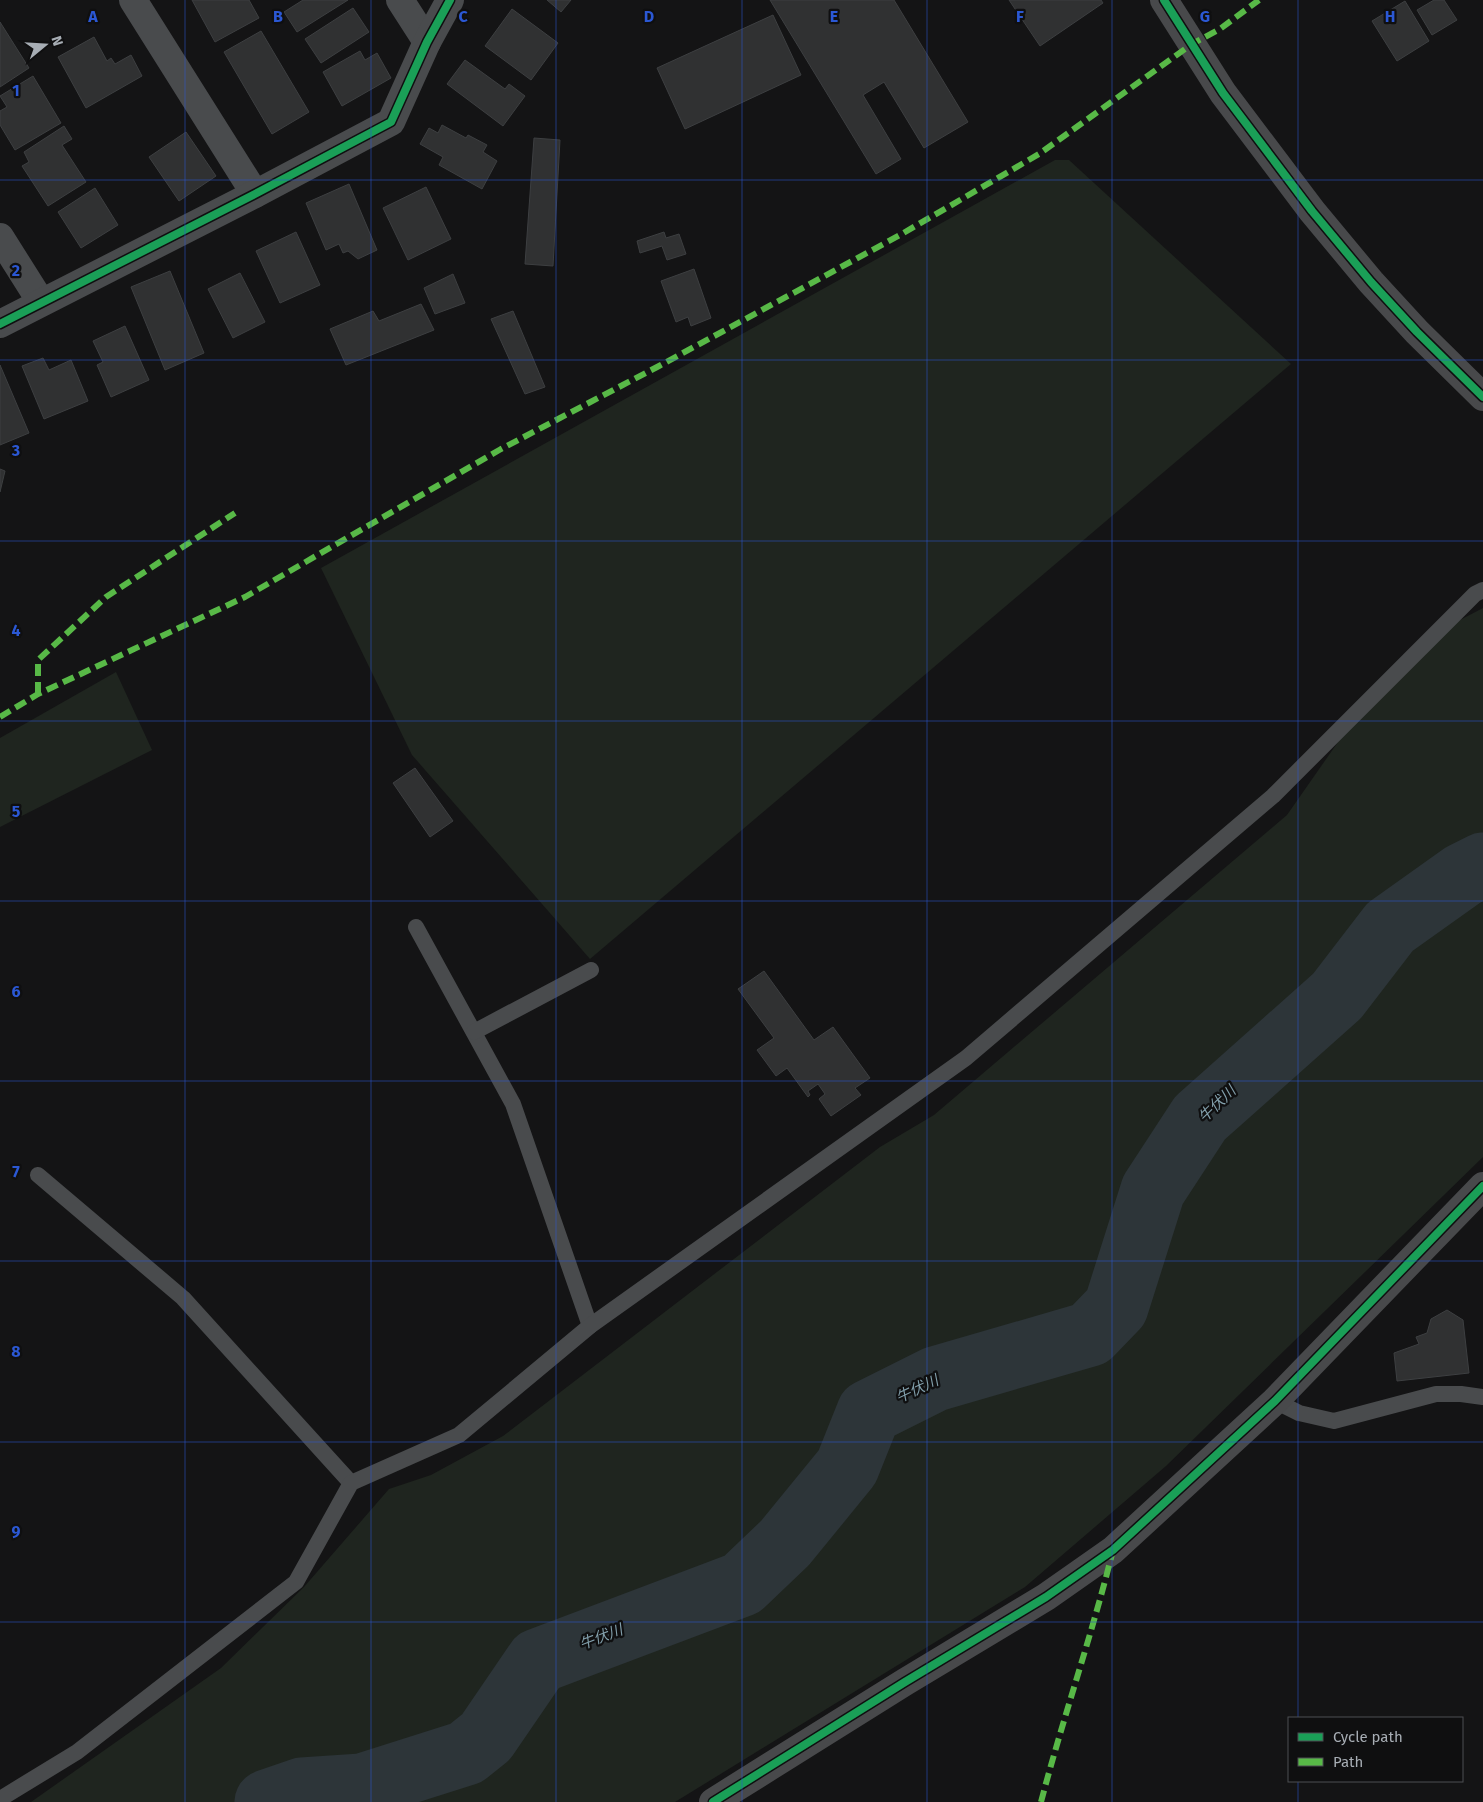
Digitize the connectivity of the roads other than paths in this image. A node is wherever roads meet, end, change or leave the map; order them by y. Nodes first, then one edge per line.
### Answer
1 (133, 0) edge
2 (400, 0) edge
3 (450, 0) edge
4 (1164, 0) edge
5 (427, 42) junction
6 (255, 194) junction
7 (0, 237) edge
8 (41, 302) junction
9 (0, 324) edge
10 (1483, 397) edge
11 (1483, 590) edge
12 (416, 927) dead end
13 (591, 970) dead end
14 (474, 1032) junction
15 (38, 1175) dead end
16 (1483, 1186) edge
17 (590, 1326) junction
18 (1483, 1397) edge
19 (1275, 1401) junction
20 (351, 1483) junction
21 (0, 1799) edge
22 (713, 1802) edge

1 - 6 street
2 - 5 street
3 - 5 street
4 - 10 street
5 - 6 street
6 - 8 street
7 - 8 street
8 - 9 street
11 - 17 lane
12 - 14 lane
13 - 14 lane
14 - 17 lane
15 - 20 lane
16 - 19 street
17 - 20 lane
18 - 19 lane
19 - 22 street
20 - 21 lane

